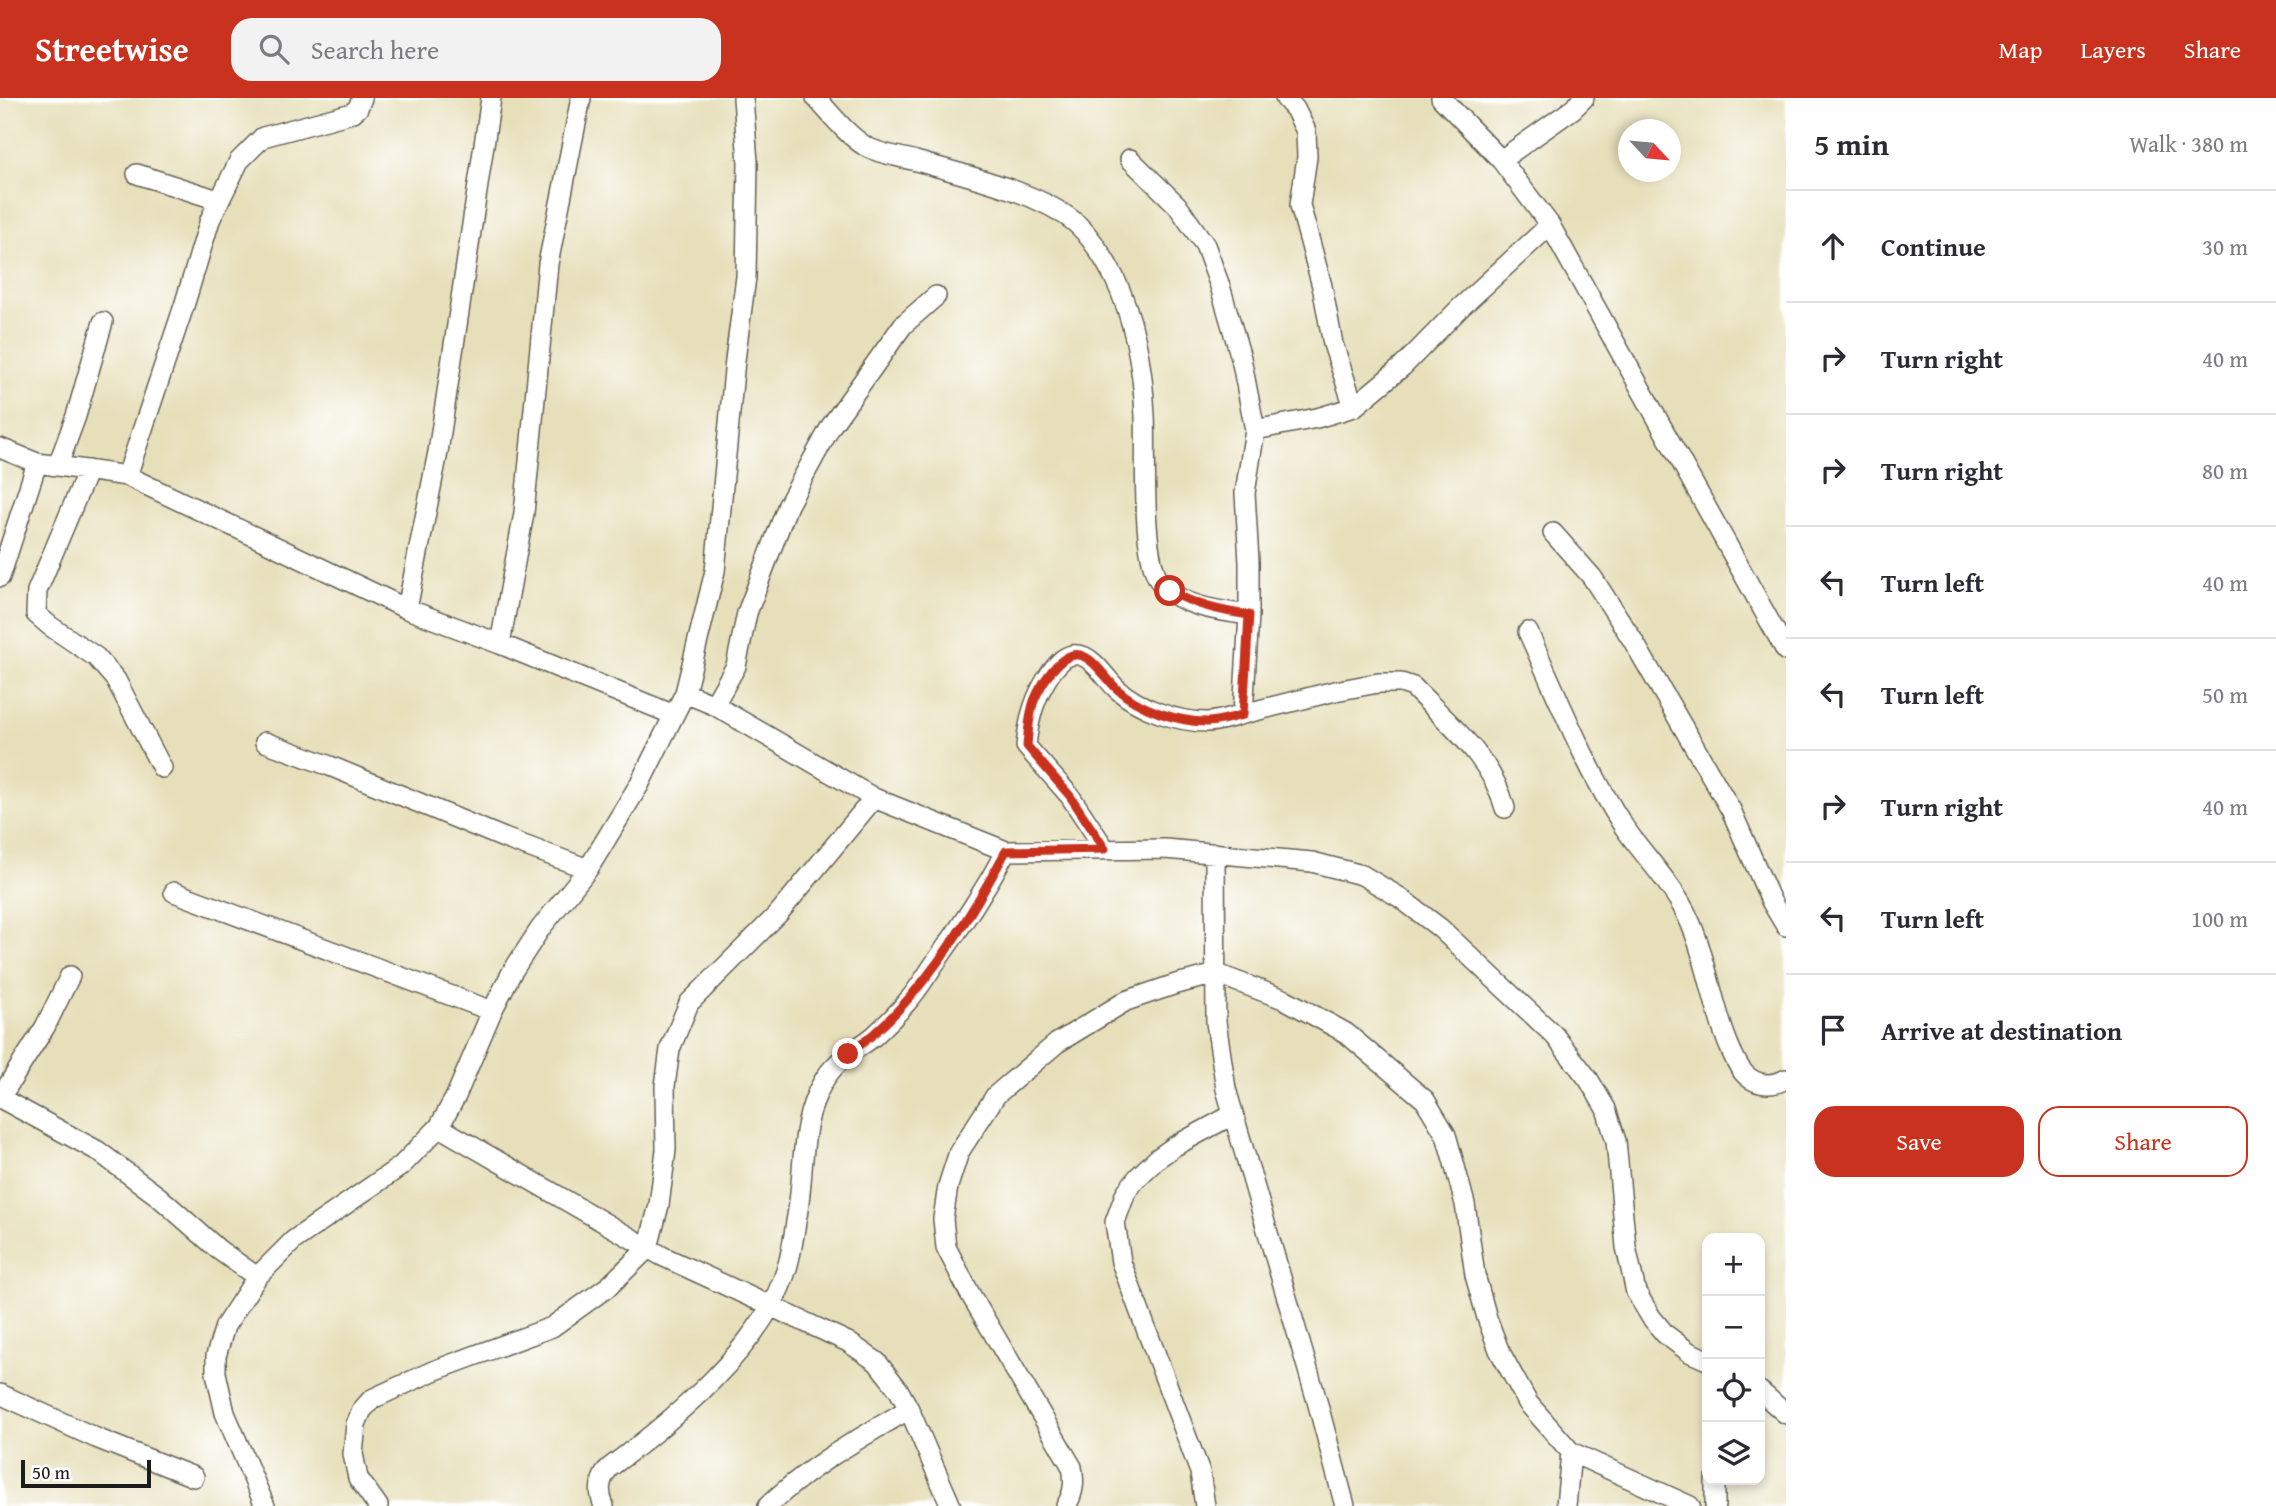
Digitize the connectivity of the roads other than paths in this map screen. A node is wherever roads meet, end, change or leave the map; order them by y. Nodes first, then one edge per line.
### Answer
1 (362, 98) edge
2 (491, 98) edge
3 (581, 98) edge
4 (743, 98) edge
5 (816, 98) edge
6 (1284, 98) edge
7 (1441, 98) edge
8 (1584, 98) edge
9 (1130, 159) dead end
10 (1501, 160) junction
11 (138, 174) dead end
12 (218, 200) junction
13 (1550, 225) junction
14 (936, 296) dead end
15 (103, 322) dead end
16 (1354, 407) junction
17 (1255, 430) junction
18 (0, 448) edge
19 (37, 463) junction
20 (58, 465) junction
21 (88, 470) junction
22 (127, 476) junction
23 (1553, 533) dead end
24 (0, 578) edge
25 (407, 609) junction
26 (1249, 615) junction
27 (1528, 632) dead end
28 (500, 644) junction
29 (1786, 651) edge
30 (685, 692) junction
31 (713, 705) junction
32 (1243, 715) junction
33 (674, 716) junction
34 (265, 742) dead end
35 (162, 768) dead end
36 (874, 797) junction
37 (1505, 808) dead end
38 (1105, 849) junction
39 (1006, 851) junction
40 (1215, 853) junction
41 (588, 869) junction
42 (174, 892) dead end
43 (1786, 926) edge
44 (1217, 974) junction
45 (70, 976) dead end
46 (492, 1011) junction
47 (1786, 1079) edge
48 (0, 1098) edge
49 (1232, 1115) junction
50 (439, 1127) junction
51 (648, 1248) junction
52 (257, 1277) junction
53 (769, 1307) junction
54 (1705, 1359) edge
55 (0, 1394) edge
56 (1765, 1395) edge
57 (909, 1409) junction
58 (1786, 1414) edge
59 (1571, 1452) junction
60 (194, 1477) dead end
61 (1715, 1485) edge
62 (265, 1506) edge
63 (378, 1506) edge
64 (604, 1506) edge
65 (768, 1506) edge
66 (951, 1506) edge
67 (1066, 1506) edge
68 (1205, 1506) edge
69 (1345, 1506) edge
70 (1566, 1506) edge
71 (1690, 1506) edge
72 (1715, 1506) edge

1 - 12 street
2 - 25 street
3 - 28 street
4 - 30 street
5 - 26 street
6 - 16 street
7 - 10 street
8 - 10 street
9 - 17 street
10 - 13 street
11 - 12 street
12 - 22 street
13 - 16 street
13 - 29 street
14 - 31 street
15 - 20 street
16 - 17 street
17 - 26 street
18 - 19 street
19 - 20 street
19 - 24 street
20 - 21 street
21 - 22 street
21 - 35 street
22 - 25 street
23 - 43 street
25 - 28 street
26 - 32 street
27 - 47 street
28 - 33 street
30 - 31 street
30 - 33 street
31 - 36 street
32 - 37 street
32 - 38 street
33 - 41 street
34 - 41 street
36 - 39 street
36 - 51 street
38 - 39 street
38 - 40 street
39 - 53 street
40 - 44 street
40 - 54 street
41 - 46 street
42 - 46 street
44 - 49 street
44 - 59 street
44 - 67 street
45 - 48 street
46 - 50 street
48 - 52 street
49 - 68 street
49 - 69 street
50 - 51 street
50 - 52 street
51 - 53 street
51 - 63 street
52 - 62 street
53 - 57 street
53 - 64 street
55 - 60 street
56 - 58 street
57 - 65 street
57 - 66 street
59 - 70 street
59 - 71 street
61 - 72 street

